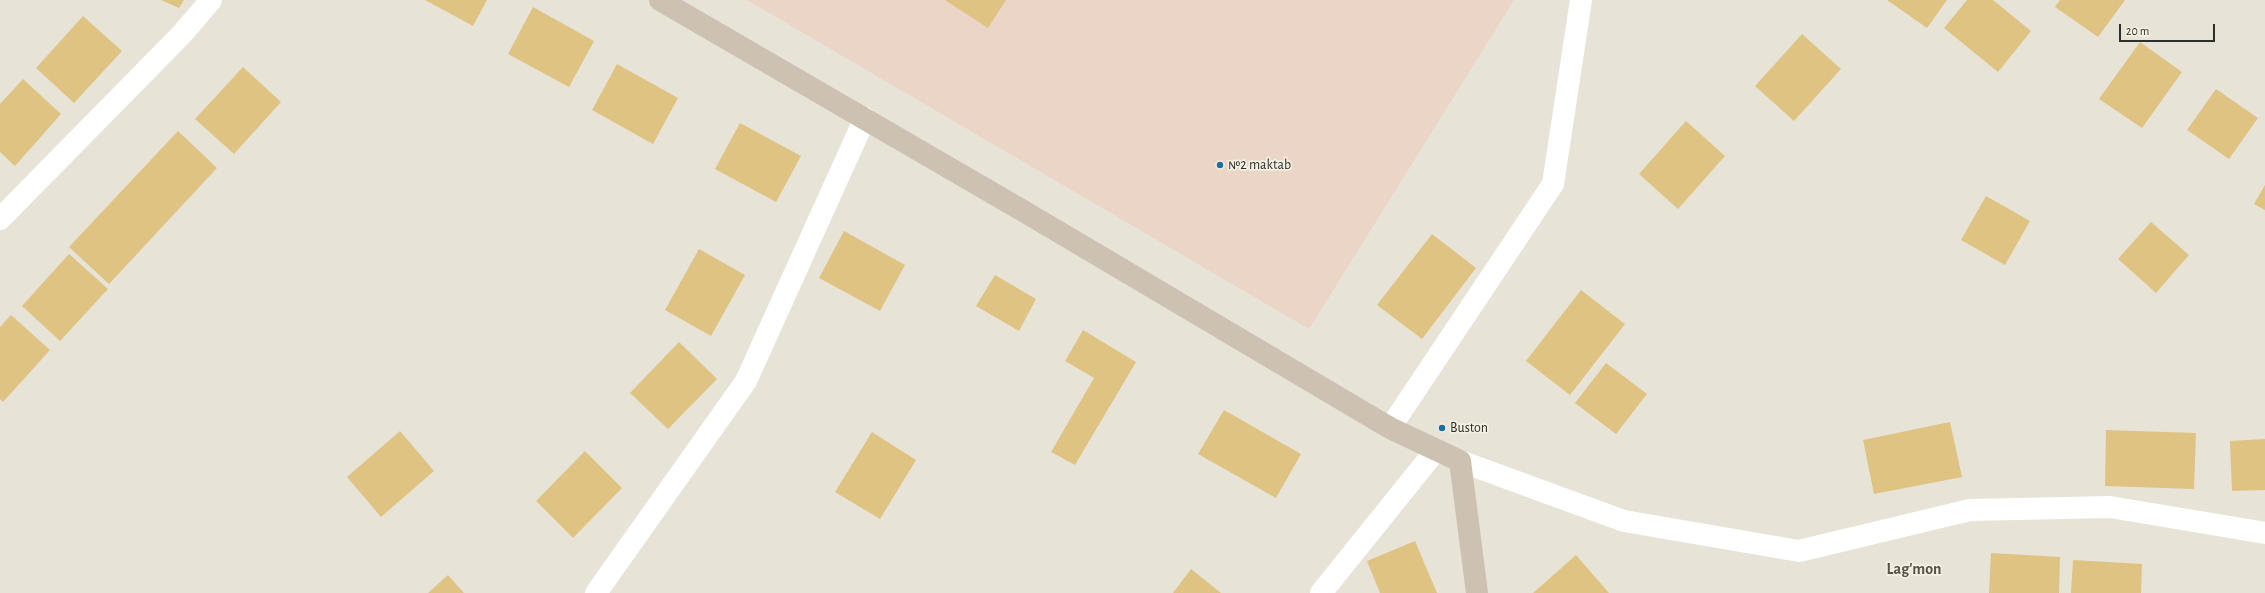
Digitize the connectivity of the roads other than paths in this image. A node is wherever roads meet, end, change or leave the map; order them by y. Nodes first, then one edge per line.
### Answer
1 (211, 0) edge
2 (660, 0) edge
3 (1581, 0) edge
4 (865, 118) junction
5 (0, 219) edge
6 (1390, 428) junction
7 (1436, 450) junction
8 (1460, 461) junction
9 (2265, 533) edge
10 (596, 593) edge
11 (1321, 593) edge
12 (1477, 593) edge

1 - 5 street
2 - 4 street
3 - 6 street
4 - 6 street
4 - 10 street
6 - 7 street
7 - 8 street
7 - 11 street
8 - 9 street
8 - 12 street

